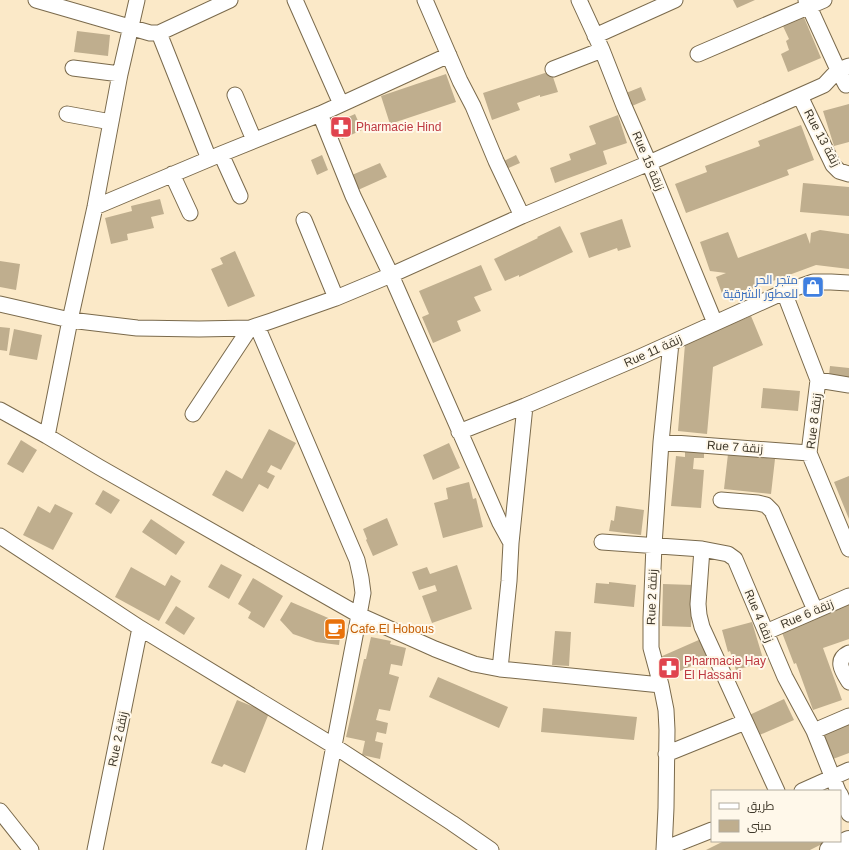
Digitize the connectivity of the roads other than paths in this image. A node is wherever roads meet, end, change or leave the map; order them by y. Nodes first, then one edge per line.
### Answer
1 (36, 0) edge
2 (137, 0) edge
3 (230, 0) edge
4 (295, 0) edge
5 (425, 0) edge
6 (579, 0) edge
7 (675, 0) edge
8 (824, 0) edge
9 (807, 4) edge
10 (131, 28) junction
11 (159, 33) junction
12 (595, 36) junction
13 (602, 50) junction
14 (698, 54) dead end
15 (449, 56) junction
16 (73, 68) dead end
17 (844, 68) edge
18 (553, 69) dead end
19 (120, 74) junction
20 (847, 84) edge
21 (824, 85) junction
22 (235, 95) dead end
23 (800, 96) junction
24 (341, 104) junction
25 (67, 114) dead end
26 (320, 114) junction
27 (111, 122) junction
28 (254, 140) junction
29 (215, 156) junction
30 (650, 163) junction
31 (172, 174) junction
32 (849, 174) edge
33 (240, 196) dead end
34 (95, 207) junction
35 (190, 213) dead end
36 (522, 216) junction
37 (304, 220) dead end
38 (391, 275) junction
39 (849, 284) edge
40 (784, 292) junction
41 (336, 298) junction
42 (0, 304) edge
43 (70, 320) junction
44 (715, 323) junction
45 (254, 327) junction
46 (671, 343) junction
47 (818, 380) junction
48 (849, 385) edge
49 (524, 406) junction
50 (0, 410) edge
51 (193, 414) dead end
52 (459, 432) junction
53 (47, 436) junction
54 (661, 442) junction
55 (809, 453) junction
56 (721, 500) dead end
57 (0, 536) edge
58 (602, 542) dead end
59 (511, 543) junction
60 (654, 546) junction
61 (702, 549) junction
62 (849, 549) edge
63 (849, 596) edge
64 (815, 610) junction
65 (359, 615) junction
66 (140, 628) junction
67 (766, 632) junction
68 (849, 653) edge
69 (500, 669) junction
70 (849, 682) edge
71 (661, 685) junction
72 (849, 716) edge
73 (745, 722) junction
74 (814, 731) junction
75 (334, 746) junction
76 (666, 754) junction
77 (849, 770) edge
78 (832, 777) junction
79 (777, 790) edge
80 (804, 790) edge
81 (838, 790) edge
82 (841, 796) edge
83 (0, 811) edge
84 (849, 814) edge
85 (711, 830) edge
86 (849, 842) edge
87 (31, 850) edge
88 (95, 850) edge
89 (314, 850) edge
90 (491, 850) edge
91 (664, 850) edge
92 (830, 850) edge

1 - 10 street
2 - 10 street
3 - 11 street
4 - 24 street
5 - 15 street
6 - 12 street, Rue 15 زنقة
7 - 12 street
8 - 9 street
9 - 14 street
9 - 17 street
10 - 11 street
10 - 19 street
11 - 29 street
12 - 13 street, Rue 15 زنقة
13 - 18 street
13 - 30 street, Rue 15 زنقة
15 - 24 street
15 - 36 street
16 - 19 street
17 - 20 street
17 - 21 street
19 - 27 street
20 - 21 street
21 - 23 street
22 - 28 street
23 - 30 street
23 - 32 street, Rue 13 زنقة
24 - 26 street
25 - 27 street
26 - 28 street
26 - 38 street
27 - 34 street
28 - 29 street
29 - 31 street
29 - 33 street
30 - 36 street
30 - 44 street, Rue 15 زنقة
31 - 34 street
31 - 35 street
34 - 43 street
36 - 38 street
37 - 41 street
38 - 41 street
38 - 52 street
39 - 40 street, Rue 11 زنقة
40 - 44 street, Rue 11 زنقة
40 - 47 street, Rue 8 زنقة
41 - 45 street
42 - 43 street
43 - 45 street
43 - 53 street
44 - 46 street, Rue 11 زنقة
45 - 51 street
45 - 65 street
46 - 49 street, Rue 11 زنقة
46 - 54 street, Rue 2 زنقة
47 - 48 street
47 - 55 street, Rue 8 زنقة
49 - 52 street, Rue 11 زنقة
49 - 59 street
50 - 53 street
52 - 59 street
53 - 65 street
54 - 55 street, Rue 7 زنقة
54 - 60 street, Rue 2 زنقة
55 - 62 street, Rue 8 زنقة
56 - 64 street
57 - 66 street
58 - 60 street, Rue 4 زنقة
59 - 69 street
60 - 61 street, Rue 4 زنقة
60 - 71 street, Rue 2 زنقة
61 - 67 street, Rue 4 زنقة
61 - 73 street
63 - 64 street, Rue 6 زنقة
64 - 67 street, Rue 6 زنقة
65 - 69 street
65 - 75 street
66 - 75 street
66 - 88 street, Rue 2 زنقة
67 - 74 street, Rue 4 زنقة
68 - 70 street
69 - 71 street
71 - 76 street, Rue 2 زنقة
72 - 74 street
73 - 76 street
73 - 79 street
74 - 78 street, Rue 4 زنقة
75 - 89 street
75 - 90 street
76 - 91 street, Rue 2 زنقة
77 - 78 street
78 - 80 street
78 - 81 street, Rue 4 زنقة
82 - 84 street
83 - 87 street
85 - 91 street
86 - 92 main road

